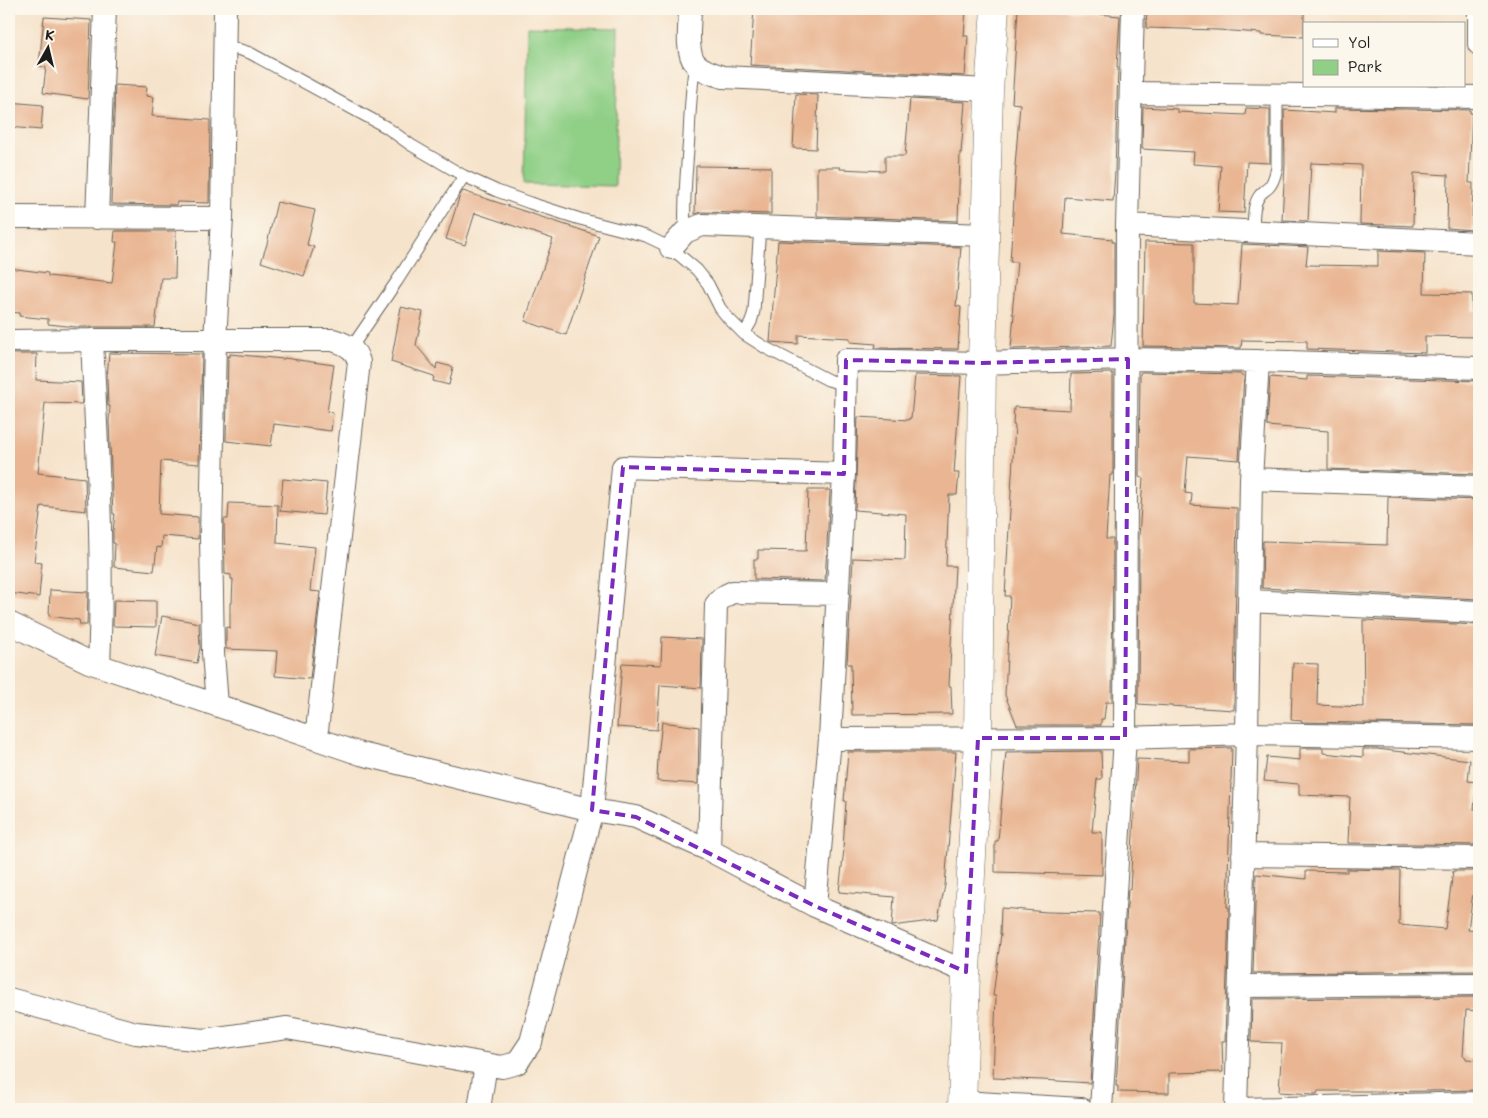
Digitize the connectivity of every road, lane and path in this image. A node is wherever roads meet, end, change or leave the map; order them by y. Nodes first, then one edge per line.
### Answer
1 (105, 9) edge
2 (226, 9) edge
3 (690, 9) edge
4 (995, 9) edge
5 (1133, 9) edge
6 (1479, 9) edge
7 (1479, 44) edge
8 (225, 47) junction
9 (696, 64) junction
10 (989, 90) junction
11 (1131, 93) junction
12 (1277, 94) junction
13 (1479, 97) edge
14 (464, 176) junction
15 (9, 217) edge
16 (97, 218) junction
17 (222, 218) junction
18 (1127, 225) junction
19 (760, 227) junction
20 (1254, 232) junction
21 (986, 235) junction
22 (678, 240) junction
23 (1479, 243) edge
24 (744, 334) junction
25 (92, 340) junction
26 (9, 341) edge
27 (214, 341) junction
28 (351, 348) junction
29 (1128, 359) junction
30 (1258, 361) junction
31 (982, 363) junction
32 (1479, 368) edge
33 (845, 385) junction
34 (844, 474) junction
35 (1251, 479) junction
36 (1479, 487) edge
37 (838, 594) junction
38 (1249, 601) junction
39 (1479, 612) edge
40 (9, 623) edge
41 (99, 666) junction
42 (217, 705) junction
43 (1247, 734) junction
44 (316, 738) junction
45 (978, 738) junction
46 (1125, 738) junction
47 (1479, 738) edge
48 (830, 739) junction
49 (592, 810) junction
50 (709, 850) junction
51 (1243, 855) junction
52 (1479, 858) edge
53 (815, 906) junction
54 (966, 972) junction
55 (1479, 984) edge
56 (1240, 986) junction
57 (9, 999) edge
58 (486, 1064) junction
59 (1479, 1104) edge
60 (962, 1106) edge
61 (1440, 1107) edge
62 (479, 1109) edge
63 (1081, 1109) edge
64 (1101, 1109) edge
65 (1236, 1109) edge
66 (1240, 1109) edge
67 (1262, 1109) edge

1 - 16 street
2 - 8 street
3 - 9 street
4 - 10 street
5 - 11 street
6 - 7 street
8 - 14 lane
8 - 17 street
9 - 10 street
9 - 22 lane
10 - 21 street
11 - 12 street
11 - 18 street
12 - 13 street
12 - 20 lane
14 - 22 lane
14 - 28 lane
15 - 16 street
16 - 17 street
17 - 27 street
18 - 20 street
18 - 29 street
19 - 21 street
19 - 22 street
19 - 24 lane
20 - 23 street
21 - 31 street
22 - 24 lane
24 - 33 lane
25 - 26 street
25 - 27 street
25 - 41 street
27 - 28 street
27 - 42 street
28 - 44 street
29 - 30 street
29 - 31 street
29 - 46 street
30 - 32 street
30 - 35 street
31 - 33 street
31 - 45 street
33 - 34 street
34 - 37 street
34 - 49 street
35 - 36 street
35 - 38 street
37 - 48 street
37 - 50 street
38 - 39 street
38 - 43 street
40 - 41 street
41 - 42 street
42 - 44 street
43 - 46 street
43 - 47 street
43 - 51 street
44 - 49 street
45 - 46 street
45 - 48 street
45 - 54 street
46 - 64 street
48 - 53 street
49 - 50 street
49 - 58 street
50 - 53 street
51 - 52 street
51 - 56 street
53 - 54 street
54 - 60 street
55 - 56 street
56 - 65 street
57 - 58 street
58 - 62 street
59 - 61 street
60 - 63 street
61 - 67 street
66 - 67 street

